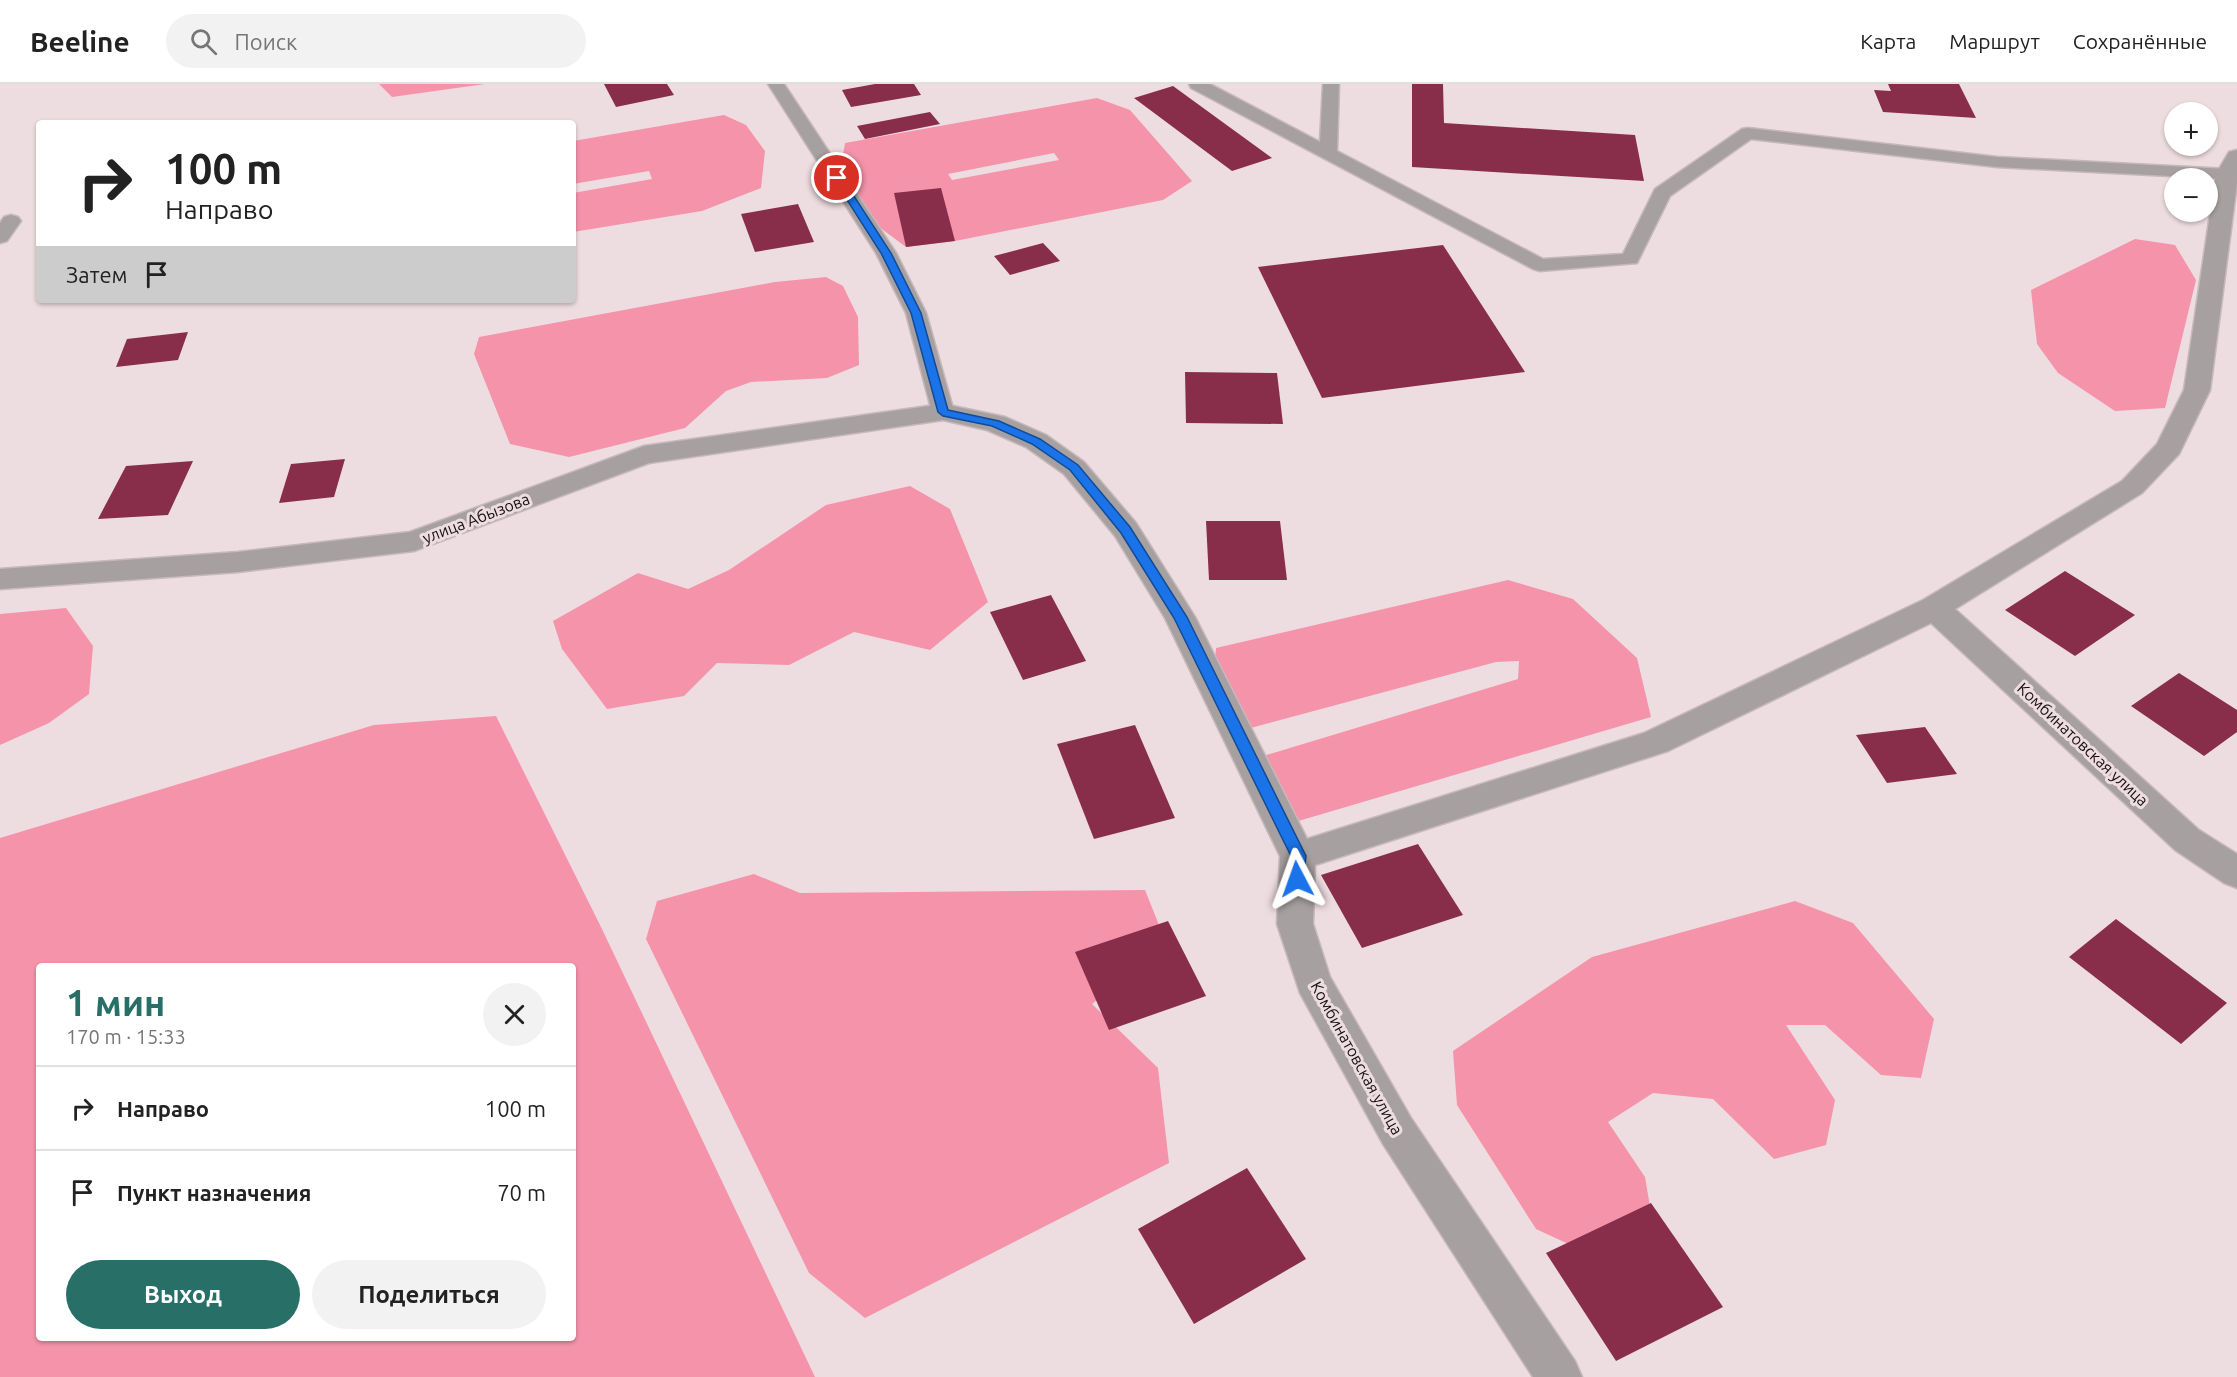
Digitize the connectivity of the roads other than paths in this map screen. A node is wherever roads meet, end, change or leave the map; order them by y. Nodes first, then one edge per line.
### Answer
1 (776, 84) edge
2 (1197, 84) edge
3 (1330, 84) edge
4 (1328, 153) junction
5 (2232, 165) edge
6 (11, 221) dead end
7 (0, 237) edge
8 (943, 412) junction
9 (0, 579) edge
10 (1934, 608) junction
11 (1298, 856) junction
12 (2237, 873) edge
13 (1559, 1377) edge

1 - 8 lane
2 - 4 lane
3 - 4 lane
4 - 5 lane
5 - 10 street
6 - 7 lane
8 - 9 street, улица Абызова
8 - 11 street, Комбинатовская улица
10 - 11 street
10 - 12 street, Комбинатовская улица
11 - 13 street, Комбинатовская улица

